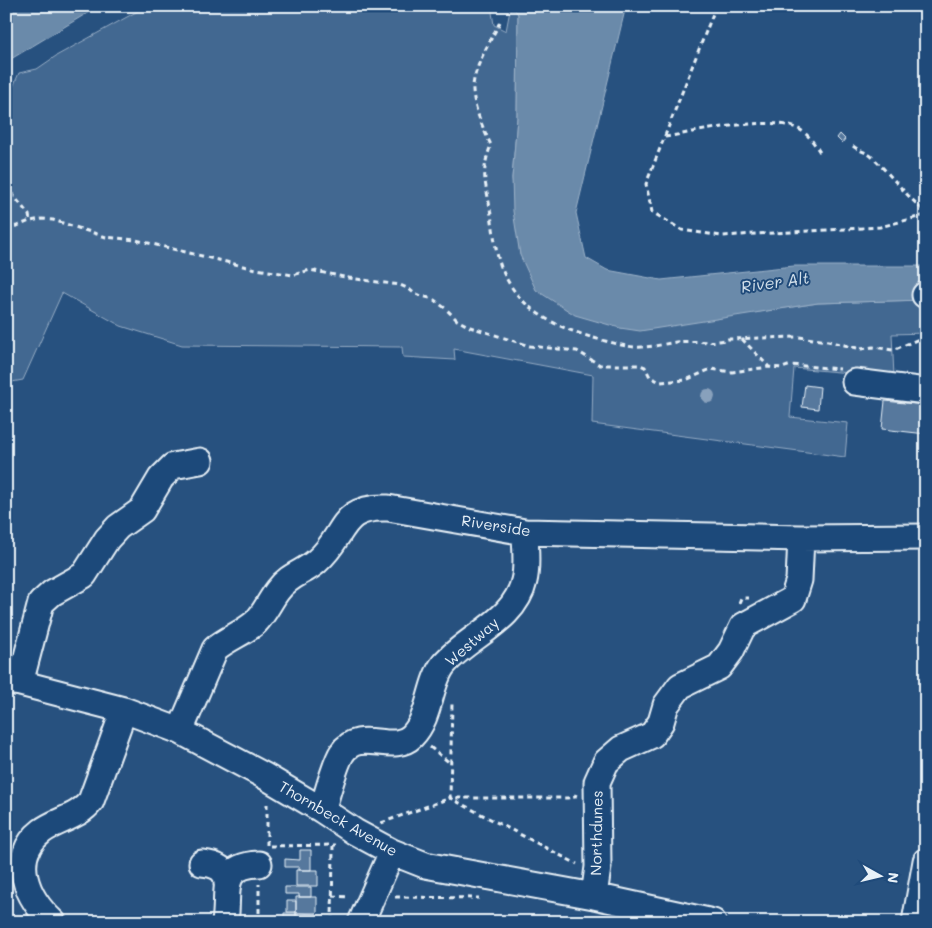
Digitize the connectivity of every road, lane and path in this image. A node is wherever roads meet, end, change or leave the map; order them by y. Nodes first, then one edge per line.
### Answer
1 (716, 6) edge
2 (500, 22) dead end
3 (664, 137) junction
4 (853, 146) dead end
5 (822, 155) dead end
6 (6, 186) edge
7 (926, 213) edge
8 (30, 221) junction
9 (6, 228) edge
10 (926, 336) edge
11 (742, 339) junction
12 (769, 367) junction
13 (855, 382) joint
14 (926, 391) edge
15 (200, 461) dead end
16 (525, 532) junction
17 (926, 537) edge
18 (801, 538) junction
19 (13, 682) edge
20 (452, 696) dead end
21 (124, 710) junction
22 (180, 731) junction
23 (414, 734) junction
24 (451, 763) junction
25 (597, 791) junction
26 (450, 798) junction
27 (267, 799) dead end
28 (322, 810) junction
29 (355, 832) junction
30 (333, 846) junction
31 (392, 852) junction
32 (263, 855) junction
33 (926, 861) edge
34 (202, 863) dead end
35 (227, 884) junction
36 (596, 886) junction
37 (332, 896) junction
38 (372, 897) junction
39 (480, 898) dead end
40 (53, 922) edge
41 (225, 922) edge
42 (259, 922) edge
43 (332, 922) edge
44 (362, 922) edge
45 (713, 922) edge
46 (916, 922) edge

1 - 3 path
2 - 11 path
3 - 5 path
3 - 7 path
4 - 7 path
6 - 8 path
8 - 9 path
8 - 12 path
10 - 11 path
11 - 12 path
12 - 13 path
13 - 14 street
15 - 19 street
16 - 18 street, Riverside
16 - 22 street, Riverside
16 - 23 street, Westway
17 - 18 street, Riverside
18 - 25 street, Northdunes
19 - 21 street, Thornbeck Avenue
20 - 24 path
21 - 22 street, Thornbeck Avenue
21 - 40 street
22 - 28 street, Thornbeck Avenue
23 - 24 path
23 - 28 street
24 - 26 path
25 - 26 path
25 - 36 street, Northdunes
26 - 29 path
26 - 36 path
27 - 32 path
28 - 29 street, Thornbeck Avenue
29 - 30 path
29 - 31 street, Thornbeck Avenue
30 - 32 path
30 - 37 path
31 - 36 street, Thornbeck Avenue
31 - 38 street
32 - 35 street
32 - 42 path
33 - 46 street
34 - 35 street
35 - 41 street
36 - 45 street, Thornbeck Avenue
37 - 38 path
37 - 43 path
38 - 39 path
38 - 44 street

